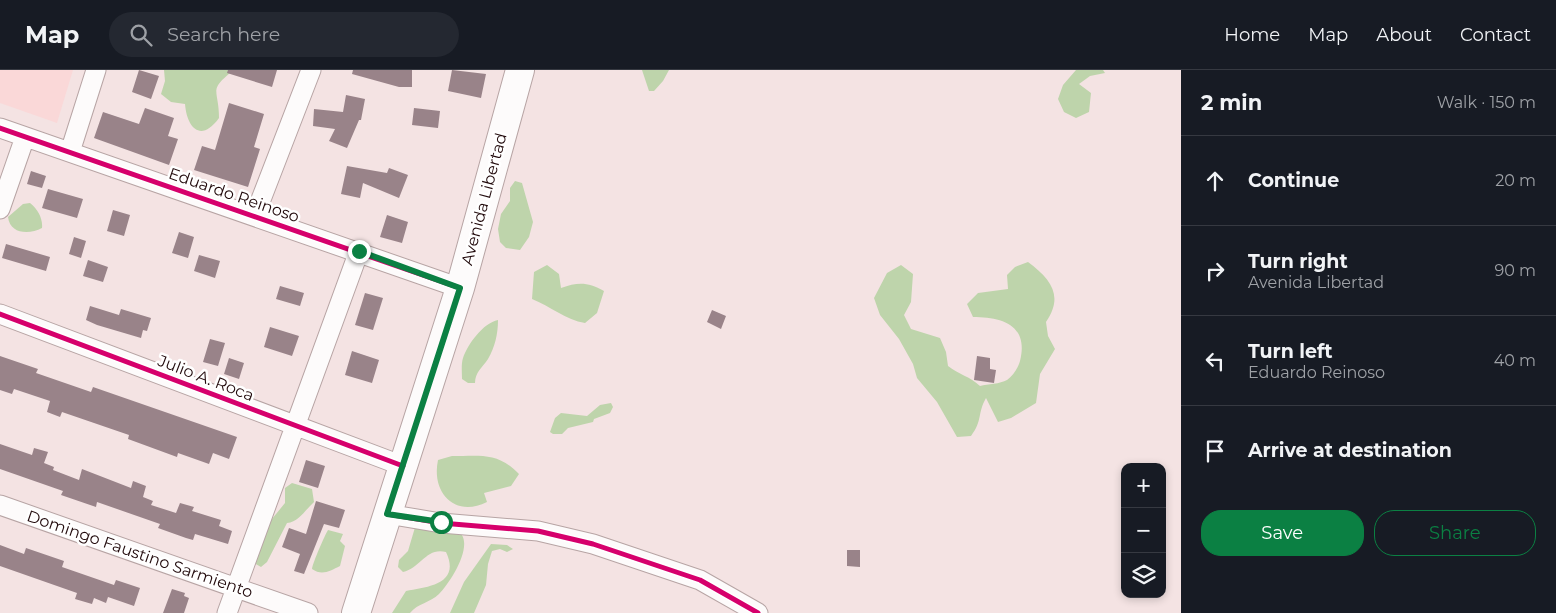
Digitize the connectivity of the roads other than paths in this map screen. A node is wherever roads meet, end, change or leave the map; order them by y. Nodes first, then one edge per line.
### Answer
1 (96, 70) edge
2 (311, 70) edge
3 (520, 70) edge
4 (0, 128) edge
5 (25, 137) junction
6 (70, 152) junction
7 (0, 208) edge
8 (255, 215) junction
9 (359, 251) junction
10 (460, 288) junction
11 (0, 314) edge
12 (294, 425) junction
13 (403, 466) junction
14 (0, 505) edge
15 (387, 514) junction
16 (236, 588) junction
17 (227, 613) edge
18 (308, 613) edge
19 (356, 613) edge
20 (758, 613) edge

1 - 6 street
2 - 8 street
3 - 10 main road, Avenida Libertad
4 - 5 street, Eduardo Reinoso
5 - 6 street, Eduardo Reinoso
5 - 7 street
6 - 8 street, Eduardo Reinoso
8 - 9 street, Eduardo Reinoso
9 - 10 street, Eduardo Reinoso
9 - 12 street
10 - 13 main road, Avenida Libertad
11 - 12 street, Julio A. Roca
12 - 13 street, Julio A. Roca
12 - 16 street
13 - 15 main road, Avenida Libertad
14 - 16 street, Domingo Faustino Sarmiento
15 - 19 main road, Avenida Libertad
15 - 20 street
16 - 17 street
16 - 18 street, Domingo Faustino Sarmiento

